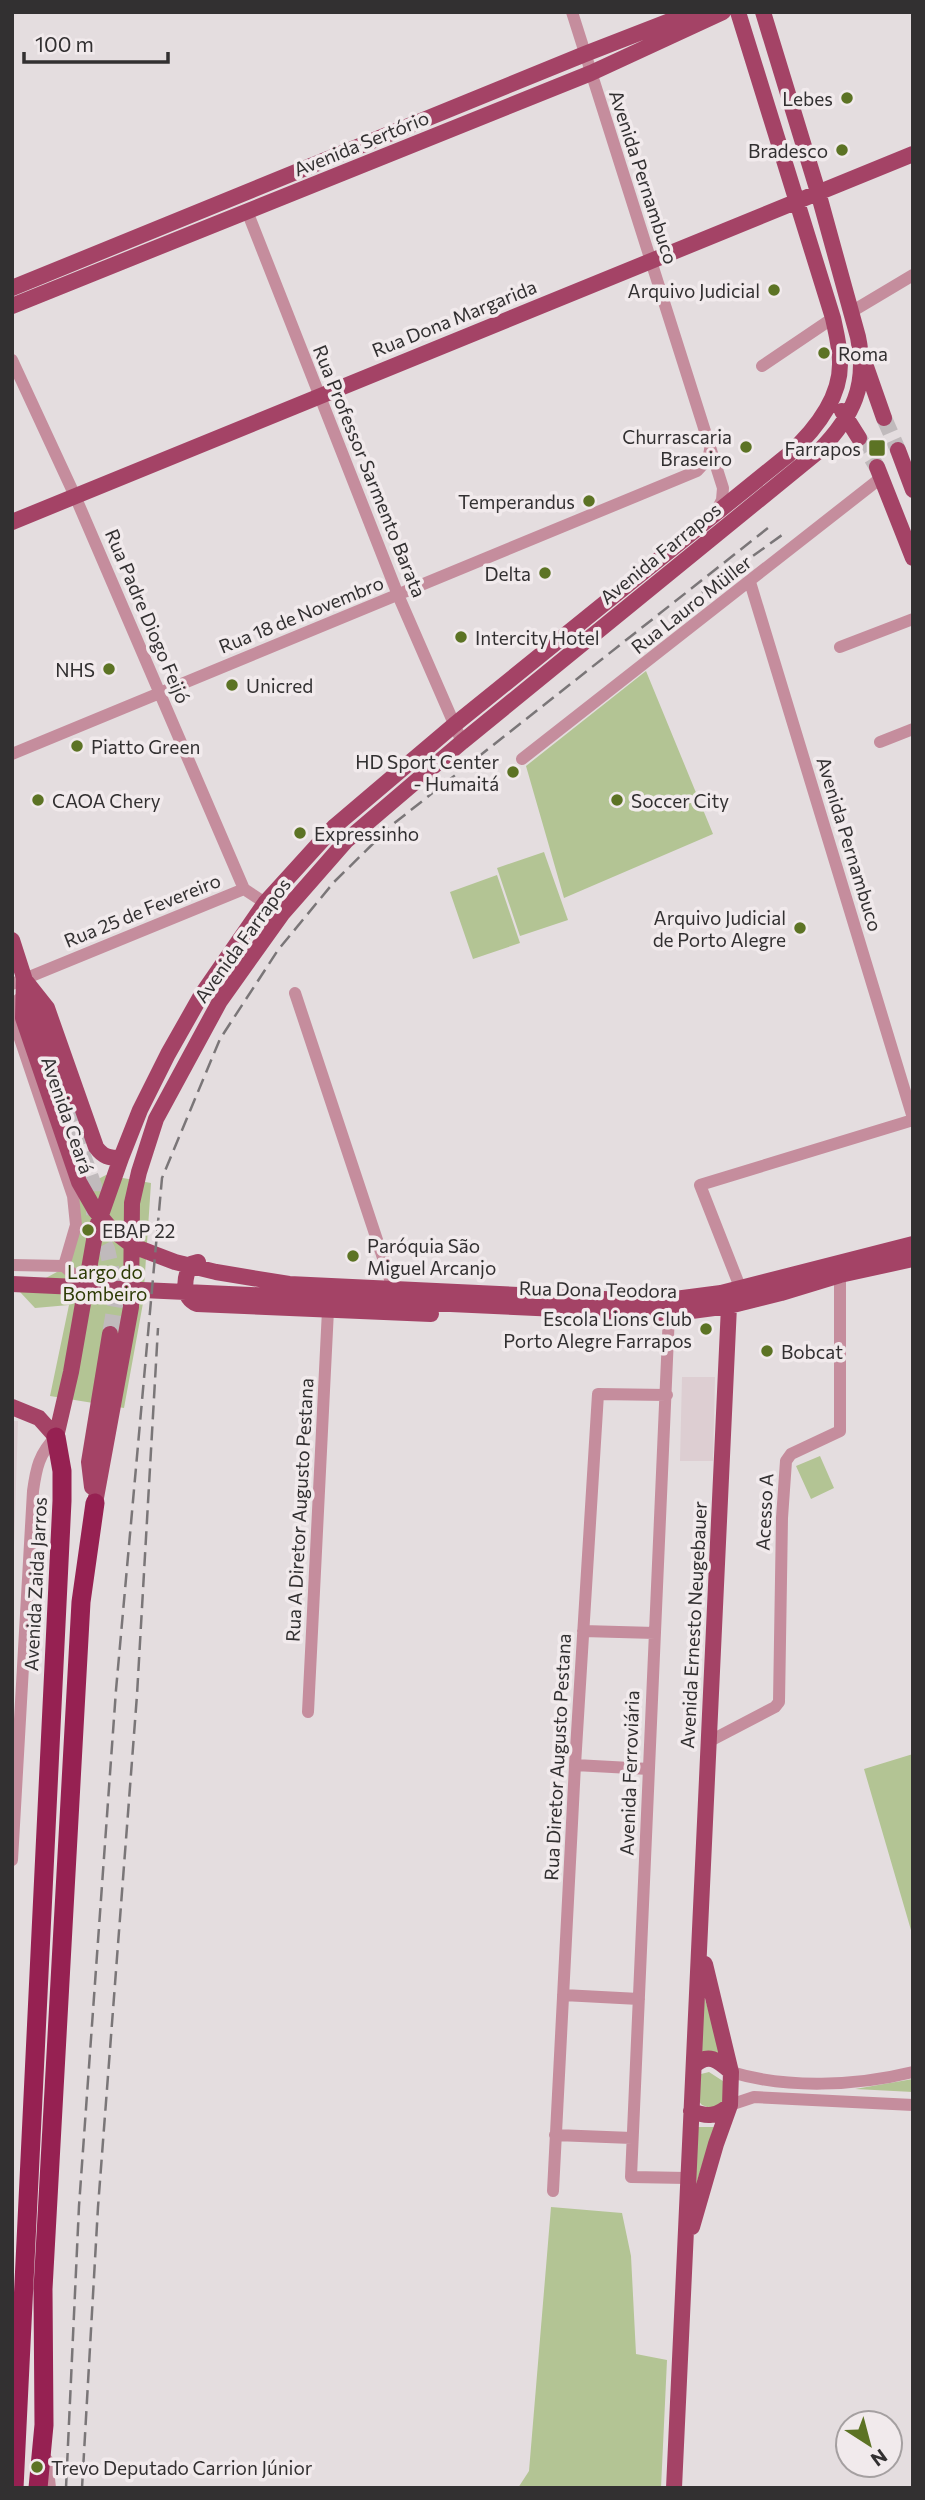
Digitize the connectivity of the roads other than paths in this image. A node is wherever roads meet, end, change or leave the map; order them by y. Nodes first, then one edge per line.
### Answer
1 (572, 12) edge
2 (693, 12) edge
3 (723, 12) edge
4 (738, 12) edge
5 (763, 12) edge
6 (585, 54) junction
7 (591, 74) junction
8 (913, 154) edge
9 (818, 192) junction
10 (797, 201) junction
11 (247, 211) junction
12 (650, 261) junction
13 (913, 275) edge
14 (12, 288) edge
15 (12, 306) edge
16 (852, 312) junction
17 (833, 318) junction
18 (862, 355) junction
19 (12, 360) edge
20 (762, 366) dead end
21 (840, 371) junction
22 (320, 395) junction
23 (884, 418) tunnel mouth
24 (847, 419) junction
25 (710, 450) junction
26 (820, 450) junction
27 (904, 455) tunnel mouth
28 (879, 472) joint
29 (913, 490) edge
30 (75, 496) junction
31 (716, 513) junction
32 (906, 519) edge
33 (12, 522) edge
34 (913, 558) edge
35 (750, 582) junction
36 (398, 594) junction
37 (913, 619) edge
38 (840, 647) dead end
39 (160, 693) junction
40 (454, 724) junction
41 (913, 729) edge
42 (462, 742) junction
43 (880, 742) dead end
44 (12, 754) edge
45 (522, 759) dead end
46 (244, 889) junction
47 (265, 903) junction
48 (282, 914) junction
49 (12, 940) edge
50 (20, 981) edge
51 (295, 993) dead end
52 (66, 1108) tunnel mouth
53 (913, 1119) edge
54 (121, 1158) junction
55 (108, 1195) junction
56 (73, 1196) junction
57 (913, 1244) edge
58 (913, 1259) edge
59 (12, 1265) edge
60 (64, 1266) junction
61 (840, 1275) junction
62 (12, 1284) edge
63 (740, 1287) junction
64 (398, 1291) junction
65 (762, 1298) junction
66 (725, 1300) junction
67 (83, 1304) junction
68 (482, 1306) junction
69 (328, 1310) junction
70 (669, 1314) junction
71 (110, 1334) tunnel mouth
72 (667, 1395) junction
73 (12, 1407) edge
74 (56, 1437) junction
75 (95, 1503) junction
76 (583, 1631) junction
77 (654, 1633) junction
78 (308, 1712) dead end
79 (708, 1742) junction
80 (575, 1765) junction
81 (649, 1769) junction
82 (12, 1860) edge
83 (701, 1946) junction
84 (563, 1995) junction
85 (639, 1999) junction
86 (694, 2066) junction
87 (731, 2071) junction
88 (913, 2073) edge
89 (730, 2105) junction
90 (913, 2105) edge
91 (691, 2110) junction
92 (555, 2135) junction
93 (632, 2138) junction
94 (687, 2178) junction
95 (553, 2191) dead end
96 (684, 2253) junction
97 (44, 2425) junction
98 (14, 2488) edge
99 (41, 2488) edge
100 (50, 2488) edge
101 (674, 2488) edge

1 - 6 street, Avenida Pernambuco
2 - 6 main road, Avenida Sertório
3 - 7 main road, Avenida Sertório
4 - 10 main road, Avenida Farrapos
5 - 9 main road, Avenida Farrapos
6 - 7 street, Avenida Pernambuco
6 - 14 main road, Avenida Sertório
7 - 11 main road, Avenida Sertório
7 - 12 street, Avenida Pernambuco
8 - 9 main road, Rua Dona Margarida
9 - 10 main road, Rua Dona Margarida
9 - 16 main road, Avenida Farrapos
10 - 12 main road, Rua Dona Margarida
10 - 17 main road, Avenida Farrapos
11 - 15 main road, Avenida Sertório
11 - 22 street, Rua Professor Sarmento Barata
12 - 22 main road, Rua Dona Margarida
12 - 25 street, Avenida Pernambuco
13 - 16 street
16 - 18 main road, Avenida Farrapos
17 - 20 street
17 - 21 main road, Avenida Farrapos
18 - 23 main road
18 - 24 main road, Avenida Farrapos
19 - 30 street, Rua Padre Diogo Feijó
21 - 24 main road
21 - 31 main road, Avenida Farrapos
22 - 30 main road, Rua Dona Margarida
22 - 36 street, Rua Professor Sarmento Barata
24 - 26 main road, Avenida Farrapos
24 - 26 main road
25 - 31 street, Avenida Pernambuco
25 - 36 street, Rua 18 de Novembro
26 - 42 main road, Avenida Farrapos
27 - 29 main road
28 - 32 main road
28 - 35 street, Rua Lauro Müller
30 - 33 main road, Rua Dona Margarida
30 - 39 street, Rua Padre Diogo Feijó
31 - 40 main road, Avenida Farrapos
32 - 34 main road
35 - 45 street, Rua Lauro Müller
35 - 53 street, Avenida Pernambuco
36 - 39 street, Rua 18 de Novembro
36 - 40 street, Rua Professor Sarmento Barata
37 - 38 street
39 - 44 street, Rua 18 de Novembro
39 - 46 street, Rua Padre Diogo Feijó
40 - 42 street, Rua Professor Sarmento Barata
40 - 47 main road, Avenida Farrapos
41 - 43 street
42 - 48 main road, Avenida Farrapos
46 - 47 street, Rua 25 de Fevereiro
46 - 50 street, Rua 25 de Fevereiro
47 - 48 street, Rua 25 de Fevereiro
47 - 54 main road, Avenida Farrapos
48 - 75 main road, Avenida Farrapos
49 - 50 main road, Avenida Ceará
50 - 52 main road, Avenida Ceará
50 - 54 main road, Avenida Ceará
50 - 56 street, Avenida Ceará
50 - 64 main road
51 - 64 street
53 - 63 street
54 - 55 main road, Avenida Farrapos
55 - 56 main road
55 - 67 main road, Avenida Farrapos
56 - 60 street, Avenida Ceará
57 - 63 main road, Rua Dona Teodora
58 - 61 main road, Rua Dona Teodora
59 - 60 street
60 - 67 street
61 - 65 main road, Rua Dona Teodora
61 - 79 street, Acesso A
62 - 64 main road
63 - 65 street
63 - 66 main road, Rua Dona Teodora
64 - 66 main road, Rua Dona Teodora
64 - 68 main road, Rua Dona Teodora
64 - 69 main road
65 - 66 main road, Rua Dona Teodora
66 - 70 main road, Rua Dona Teodora
66 - 79 main road, Avenida Ernesto Neugebauer
67 - 74 main road, Avenida Farrapos
68 - 69 main road
68 - 70 main road, Rua Dona Teodora
69 - 78 street, Rua A Diretor Augusto Pestana
70 - 72 street, Avenida Ferroviária
71 - 75 main road
72 - 76 street, Rua Diretor Augusto Pestana
72 - 77 street, Avenida Ferroviária
73 - 74 main road
74 - 82 street
74 - 98 highway, Avenida Zaida Jarros
75 - 97 highway
76 - 77 street
76 - 80 street, Rua Diretor Augusto Pestana
77 - 81 street, Avenida Ferroviária
79 - 83 main road, Avenida Ernesto Neugebauer
80 - 81 street
80 - 84 street, Rua Diretor Augusto Pestana
81 - 85 street, Avenida Ferroviária
83 - 86 main road, Avenida Ernesto Neugebauer
83 - 87 main road, Avenida Ernesto Neugebauer
84 - 85 street
84 - 92 street, Rua Diretor Augusto Pestana
85 - 93 street, Avenida Ferroviária
86 - 87 main road
86 - 91 main road, Avenida Ernesto Neugebauer
87 - 88 street
87 - 89 main road, Avenida Ernesto Neugebauer
89 - 90 street
89 - 91 main road
89 - 96 main road, Avenida Ernesto Neugebauer
91 - 94 main road, Avenida Ernesto Neugebauer
92 - 93 street
92 - 95 street, Rua Diretor Augusto Pestana
93 - 94 street, Avenida Ferroviária
94 - 96 main road, Avenida Ernesto Neugebauer
96 - 101 main road, Avenida Ernesto Neugebauer
97 - 99 highway
97 - 100 street

